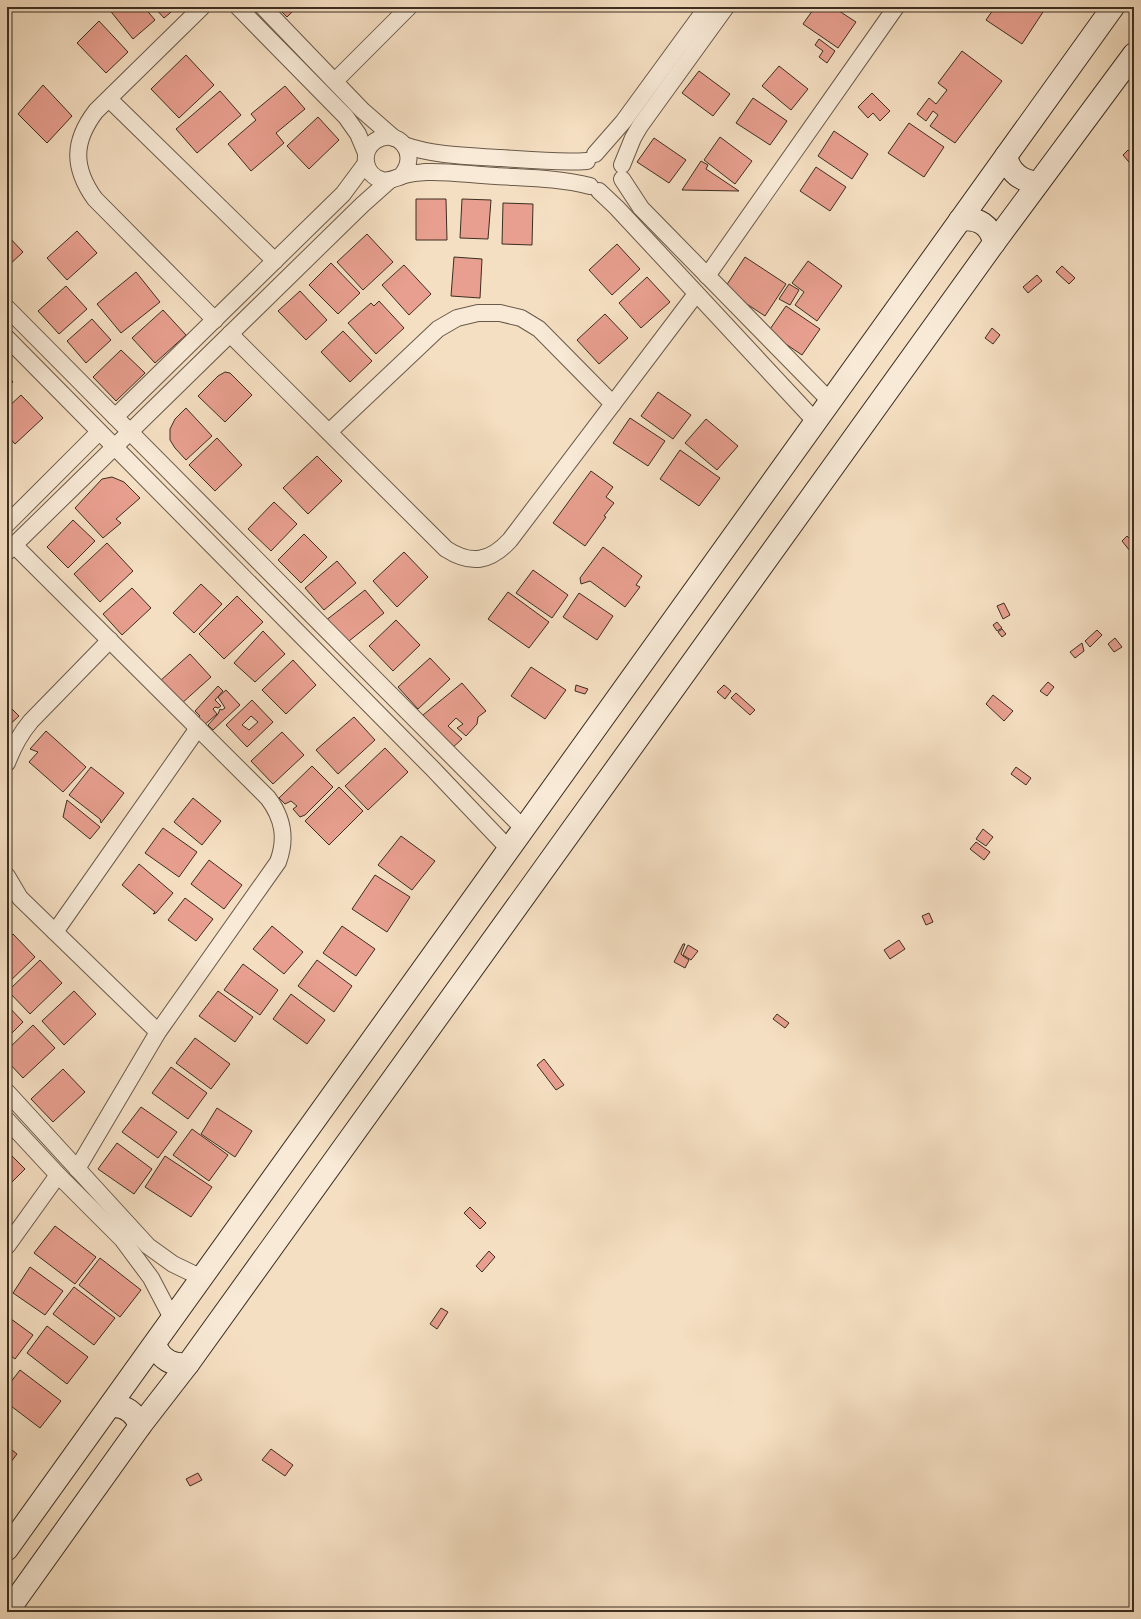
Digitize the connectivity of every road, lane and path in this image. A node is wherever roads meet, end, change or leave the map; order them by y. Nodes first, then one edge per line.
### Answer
1 (202, 7) edge
2 (238, 7) edge
3 (263, 7) edge
4 (410, 7) edge
5 (708, 7) edge
6 (726, 7) edge
7 (896, 7) edge
8 (1113, 7) edge
9 (1134, 54) edge
10 (335, 81) junction
11 (108, 99) junction
12 (399, 142) junction
13 (1006, 156) junction
14 (366, 158) junction
15 (591, 158) junction
16 (622, 172) junction
17 (395, 178) junction
18 (1038, 183) junction
19 (594, 189) junction
20 (960, 220) junction
21 (994, 243) junction
22 (275, 261) junction
23 (707, 276) junction
24 (696, 294) junction
25 (9, 313) edge
26 (215, 320) junction
27 (230, 334) junction
28 (7, 338) edge
29 (830, 401) junction
30 (613, 404) junction
31 (115, 417) junction
32 (816, 422) junction
33 (99, 432) junction
34 (130, 432) junction
35 (328, 432) junction
36 (115, 448) junction
37 (7, 524) edge
38 (10, 548) edge
39 (285, 588) junction
40 (270, 603) junction
41 (110, 640) junction
42 (374, 679) junction
43 (359, 694) junction
44 (198, 728) junction
45 (7, 763) edge
46 (524, 829) junction
47 (509, 849) junction
48 (7, 876) edge
49 (55, 932) junction
50 (158, 1032) junction
51 (7, 1092) edge
52 (7, 1120) edge
53 (77, 1169) junction
54 (58, 1175) junction
55 (7, 1246) edge
56 (202, 1278) junction
57 (172, 1318) junction
58 (155, 1344) junction
59 (188, 1364) junction
60 (111, 1406) junction
61 (140, 1426) junction
62 (7, 1549) edge
63 (7, 1612) edge

1 - 11 street
2 - 14 street
3 - 10 street
4 - 10 street
5 - 15 street
6 - 16 street
7 - 23 street
8 - 13 street
9 - 18 street
10 - 12 street
11 - 22 street
11 - 26 street
12 - 14 street
12 - 15 street
12 - 17 street
13 - 18 street
13 - 20 street
14 - 17 street
14 - 22 street
15 - 16 street
15 - 19 street
16 - 19 street
16 - 23 street
17 - 19 street
17 - 27 street
18 - 21 street
19 - 24 street
20 - 21 street
20 - 29 street
21 - 59 street
22 - 26 street
23 - 29 street
24 - 30 street
24 - 32 street
25 - 31 street
26 - 31 street
27 - 34 street
27 - 35 street
28 - 33 street
29 - 32 street
30 - 35 street
30 - 35 street
31 - 34 street
32 - 46 street
33 - 36 street
33 - 37 street
34 - 36 street
34 - 39 street
36 - 38 street
36 - 40 street
38 - 41 street
39 - 40 street
39 - 42 street
40 - 43 street
41 - 44 street
41 - 45 street
42 - 43 street
42 - 46 street
43 - 47 street
44 - 49 street
44 - 50 street
46 - 47 street
47 - 56 street
48 - 49 street
49 - 50 street
50 - 53 street
51 - 53 street
52 - 54 street
53 - 56 street
54 - 55 street
54 - 57 street
56 - 57 street
57 - 58 street
58 - 59 street
58 - 60 street
59 - 61 street
60 - 61 street
60 - 62 street
61 - 63 street

